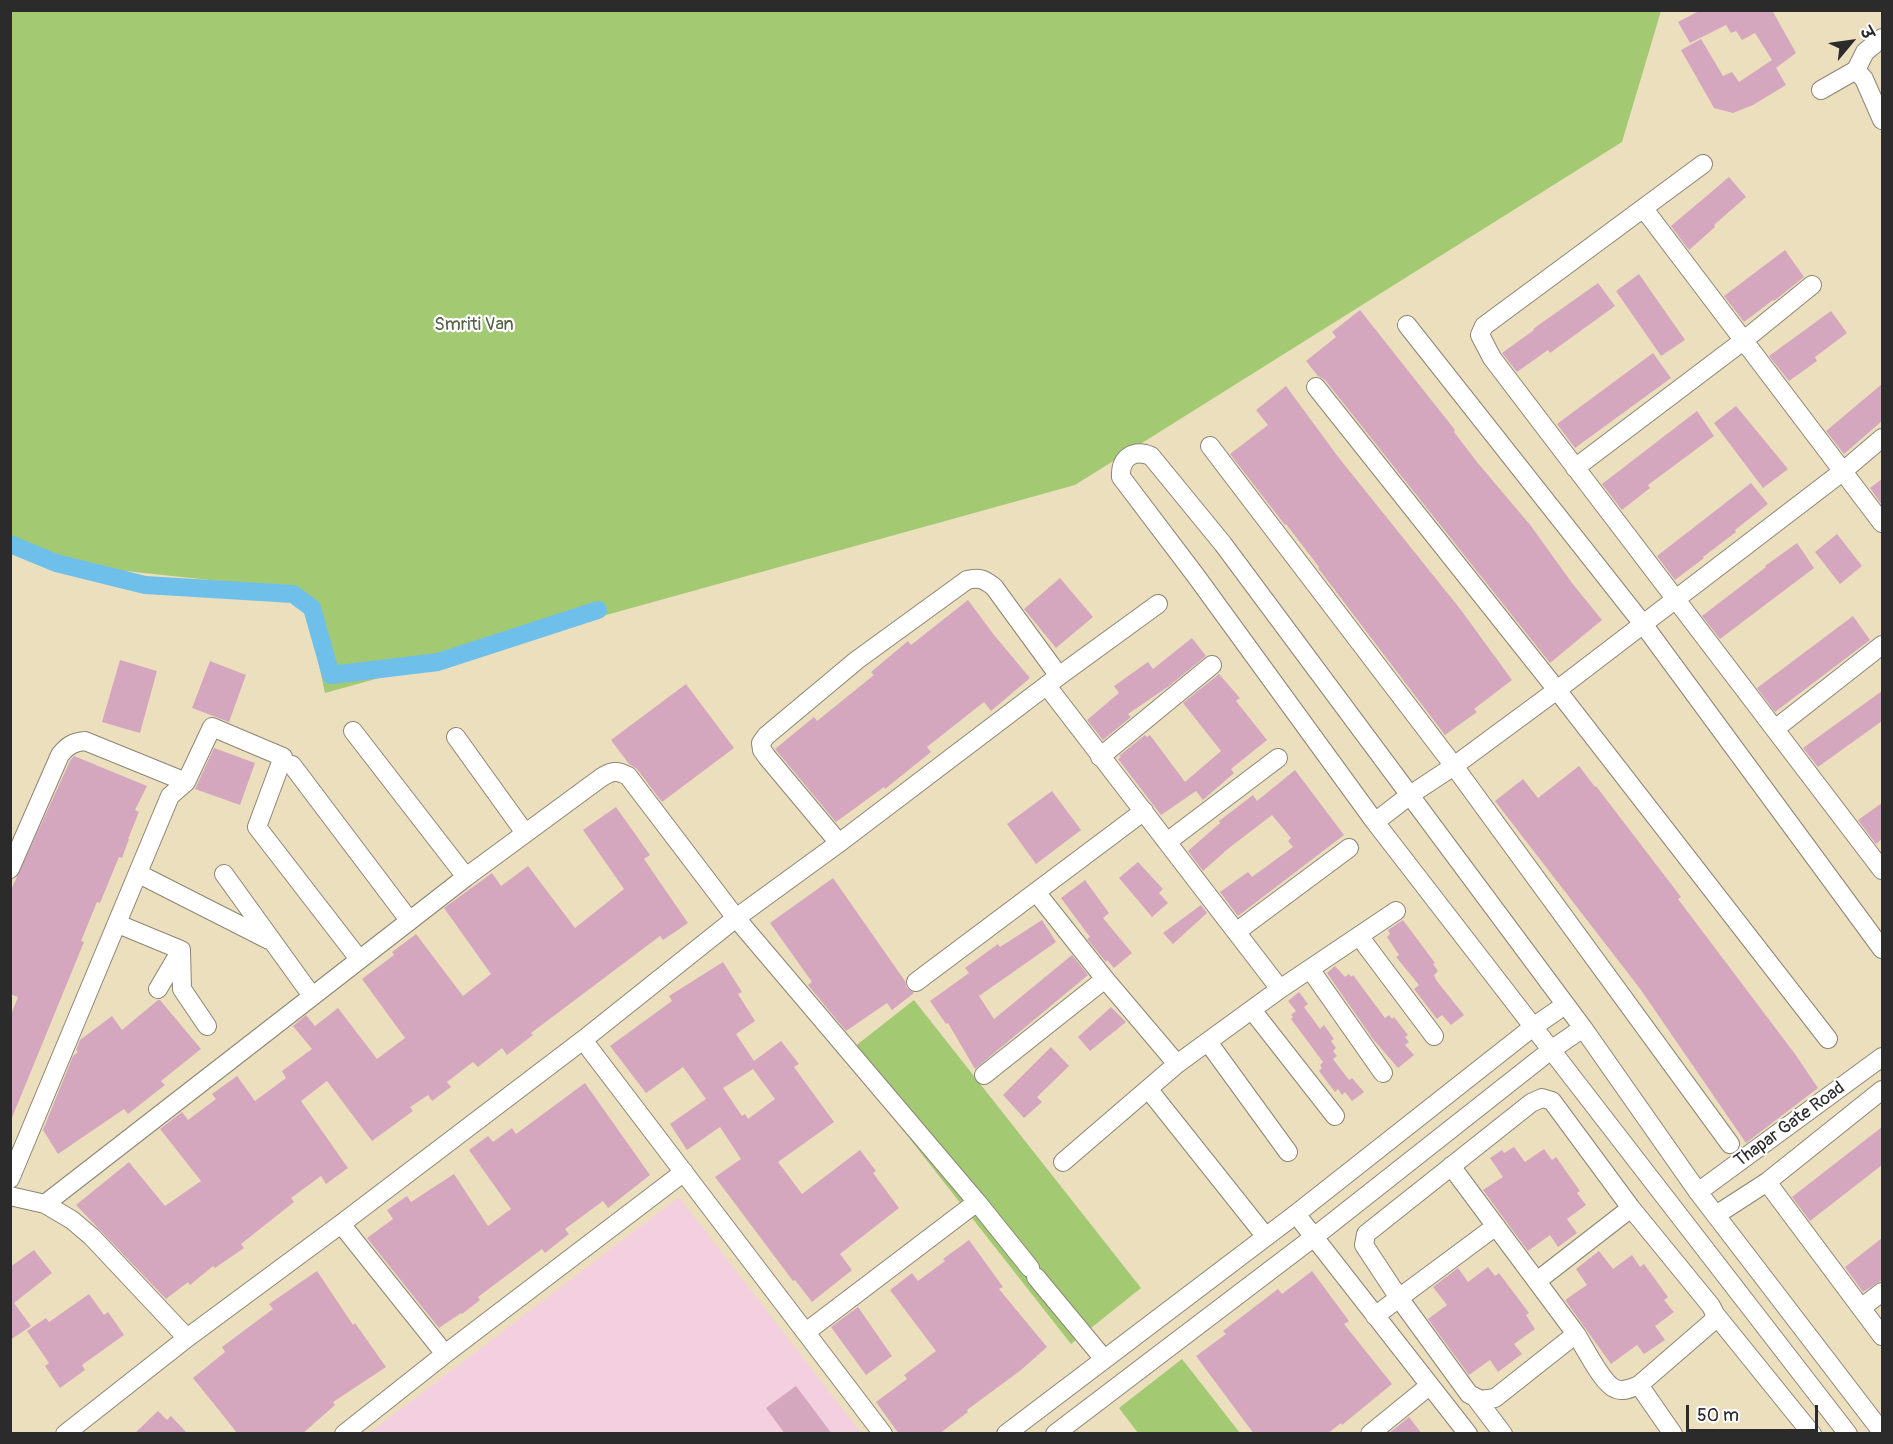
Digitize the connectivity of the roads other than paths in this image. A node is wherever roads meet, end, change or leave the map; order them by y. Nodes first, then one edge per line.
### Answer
1 (1882, 38) edge
2 (1856, 70) junction
3 (1821, 90) dead end
4 (1882, 120) edge
5 (1703, 164) dead end
6 (1644, 209) junction
7 (1812, 285) dead end
8 (1407, 325) dead end
9 (1743, 341) junction
10 (1316, 387) dead end
11 (1882, 438) edge
12 (1210, 446) dead end
13 (1575, 468) junction
14 (1842, 472) junction
15 (1882, 523) edge
16 (1675, 601) junction
17 (1158, 604) dead end
18 (1643, 624) junction
19 (1882, 645) edge
20 (1212, 665) dead end
21 (1053, 681) junction
22 (1557, 690) junction
23 (1774, 729) junction
24 (353, 731) dead end
25 (456, 737) dead end
26 (1100, 757) junction
27 (1278, 758) dead end
28 (292, 765) dead end
29 (1454, 766) junction
30 (186, 782) junction
31 (1410, 795) junction
32 (1144, 811) junction
33 (1376, 822) junction
34 (525, 833) junction
35 (1167, 842) junction
36 (839, 843) junction
37 (1349, 848) dead end
38 (1879, 859) edge
39 (10, 869) edge
40 (139, 874) junction
41 (224, 874) dead end
42 (466, 877) junction
43 (1036, 892) junction
44 (1396, 911) dead end
45 (736, 918) junction
46 (409, 920) junction
47 (118, 924) junction
48 (1236, 932) junction
49 (1359, 936) junction
50 (273, 942) junction
51 (1882, 949) edge
52 (181, 950) junction
53 (359, 960) junction
54 (1310, 969) junction
55 (1104, 979) junction
56 (916, 982) dead end
57 (158, 988) dead end
58 (1281, 989) junction
59 (312, 996) junction
60 (1565, 1005) junction
61 (1252, 1010) junction
62 (207, 1026) dead end
63 (1533, 1027) junction
64 (1583, 1028) junction
65 (1434, 1036) dead end
66 (1828, 1039) dead end
67 (584, 1040) junction
68 (1208, 1042) junction
69 (1551, 1050) junction
70 (1882, 1057) edge
71 (1177, 1064) junction
72 (1383, 1073) dead end
73 (984, 1075) dead end
74 (1149, 1090) junction
75 (1882, 1090) edge
76 (1335, 1116) dead end
77 (1730, 1144) dead end
78 (1288, 1152) dead end
79 (1063, 1162) dead end
80 (1451, 1166) junction
81 (684, 1172) junction
82 (10, 1179) edge
83 (1767, 1182) junction
84 (1698, 1192) junction
85 (10, 1196) edge
86 (977, 1202) junction
87 (45, 1204) junction
88 (1631, 1208) junction
89 (1296, 1214) junction
90 (1716, 1215) junction
91 (341, 1224) junction
92 (1496, 1226) junction
93 (1266, 1237) junction
94 (1314, 1238) junction
95 (1537, 1281) junction
96 (1882, 1292) edge
97 (1399, 1298) junction
98 (1861, 1308) junction
99 (1715, 1314) junction
100 (1375, 1316) junction
101 (806, 1332) junction
102 (1576, 1334) junction
103 (1882, 1336) edge
104 (187, 1338) junction
105 (445, 1354) junction
106 (1104, 1359) junction
107 (1639, 1385) junction
108 (1429, 1386) junction
109 (1475, 1397) junction
110 (1882, 1432) edge
111 (65, 1434) edge
112 (344, 1434) edge
113 (883, 1434) edge
114 (1006, 1434) edge
115 (1055, 1434) edge
116 (1370, 1434) edge
117 (1468, 1434) edge
118 (1503, 1434) edge
119 (1673, 1434) edge
120 (1812, 1434) edge
121 (1848, 1434) edge

1 - 2 street
2 - 3 street
2 - 4 street
5 - 6 street
6 - 9 street
6 - 13 street
7 - 9 street
8 - 18 street
9 - 13 street
9 - 14 street
10 - 22 street
11 - 14 street
12 - 29 street
13 - 16 street
14 - 15 street
14 - 16 street
16 - 18 street
16 - 23 street
17 - 21 street
18 - 22 street
18 - 51 street
19 - 23 street
20 - 26 street
21 - 26 street
21 - 36 street
21 - 36 street
22 - 29 street
22 - 66 street
23 - 38 street
24 - 42 street
25 - 34 street
26 - 32 street
27 - 35 street
28 - 46 street
29 - 31 street
29 - 77 street
30 - 39 street
30 - 40 street
30 - 53 street
31 - 33 street
31 - 33 street
31 - 60 street
32 - 35 street
32 - 43 street
33 - 63 street
34 - 42 street
34 - 45 street
35 - 48 street
36 - 45 street
37 - 48 street
40 - 47 street
40 - 50 street
41 - 50 street
42 - 46 street
43 - 55 street
43 - 56 street
44 - 49 street
45 - 67 street
45 - 86 street
46 - 53 street
47 - 52 street
47 - 82 street
48 - 58 street
49 - 54 street
49 - 65 street
50 - 59 street
52 - 57 street
52 - 62 street
53 - 59 street
54 - 58 street
54 - 72 street
55 - 71 street
55 - 73 street
58 - 61 street
59 - 87 street
60 - 63 street
60 - 64 street
61 - 68 street
61 - 76 street
63 - 69 street
63 - 89 street
64 - 69 street
64 - 84 street
67 - 81 street
67 - 91 street
68 - 71 street
68 - 78 street
69 - 94 street
69 - 121 street
70 - 84 street, Thapar Gate Road
71 - 74 street
74 - 79 street
74 - 93 street
75 - 83 street
80 - 88 street
80 - 92 street
80 - 97 street
81 - 101 street
81 - 105 street
83 - 90 street
83 - 98 street
84 - 90 street
85 - 87 street
86 - 101 street
86 - 106 street
87 - 104 street
88 - 95 street
88 - 99 street
89 - 93 street
89 - 94 street
90 - 110 street
91 - 104 street
91 - 105 street
92 - 95 street
92 - 97 street
93 - 106 street
94 - 100 street
94 - 115 street
95 - 102 street
96 - 98 street
97 - 100 street
97 - 109 street
98 - 103 street
99 - 107 street
99 - 120 street
100 - 108 street
101 - 113 street
102 - 107 street
102 - 109 street
104 - 111 street
105 - 112 street
106 - 114 street
107 - 119 street
108 - 116 street
108 - 117 street
109 - 118 street

